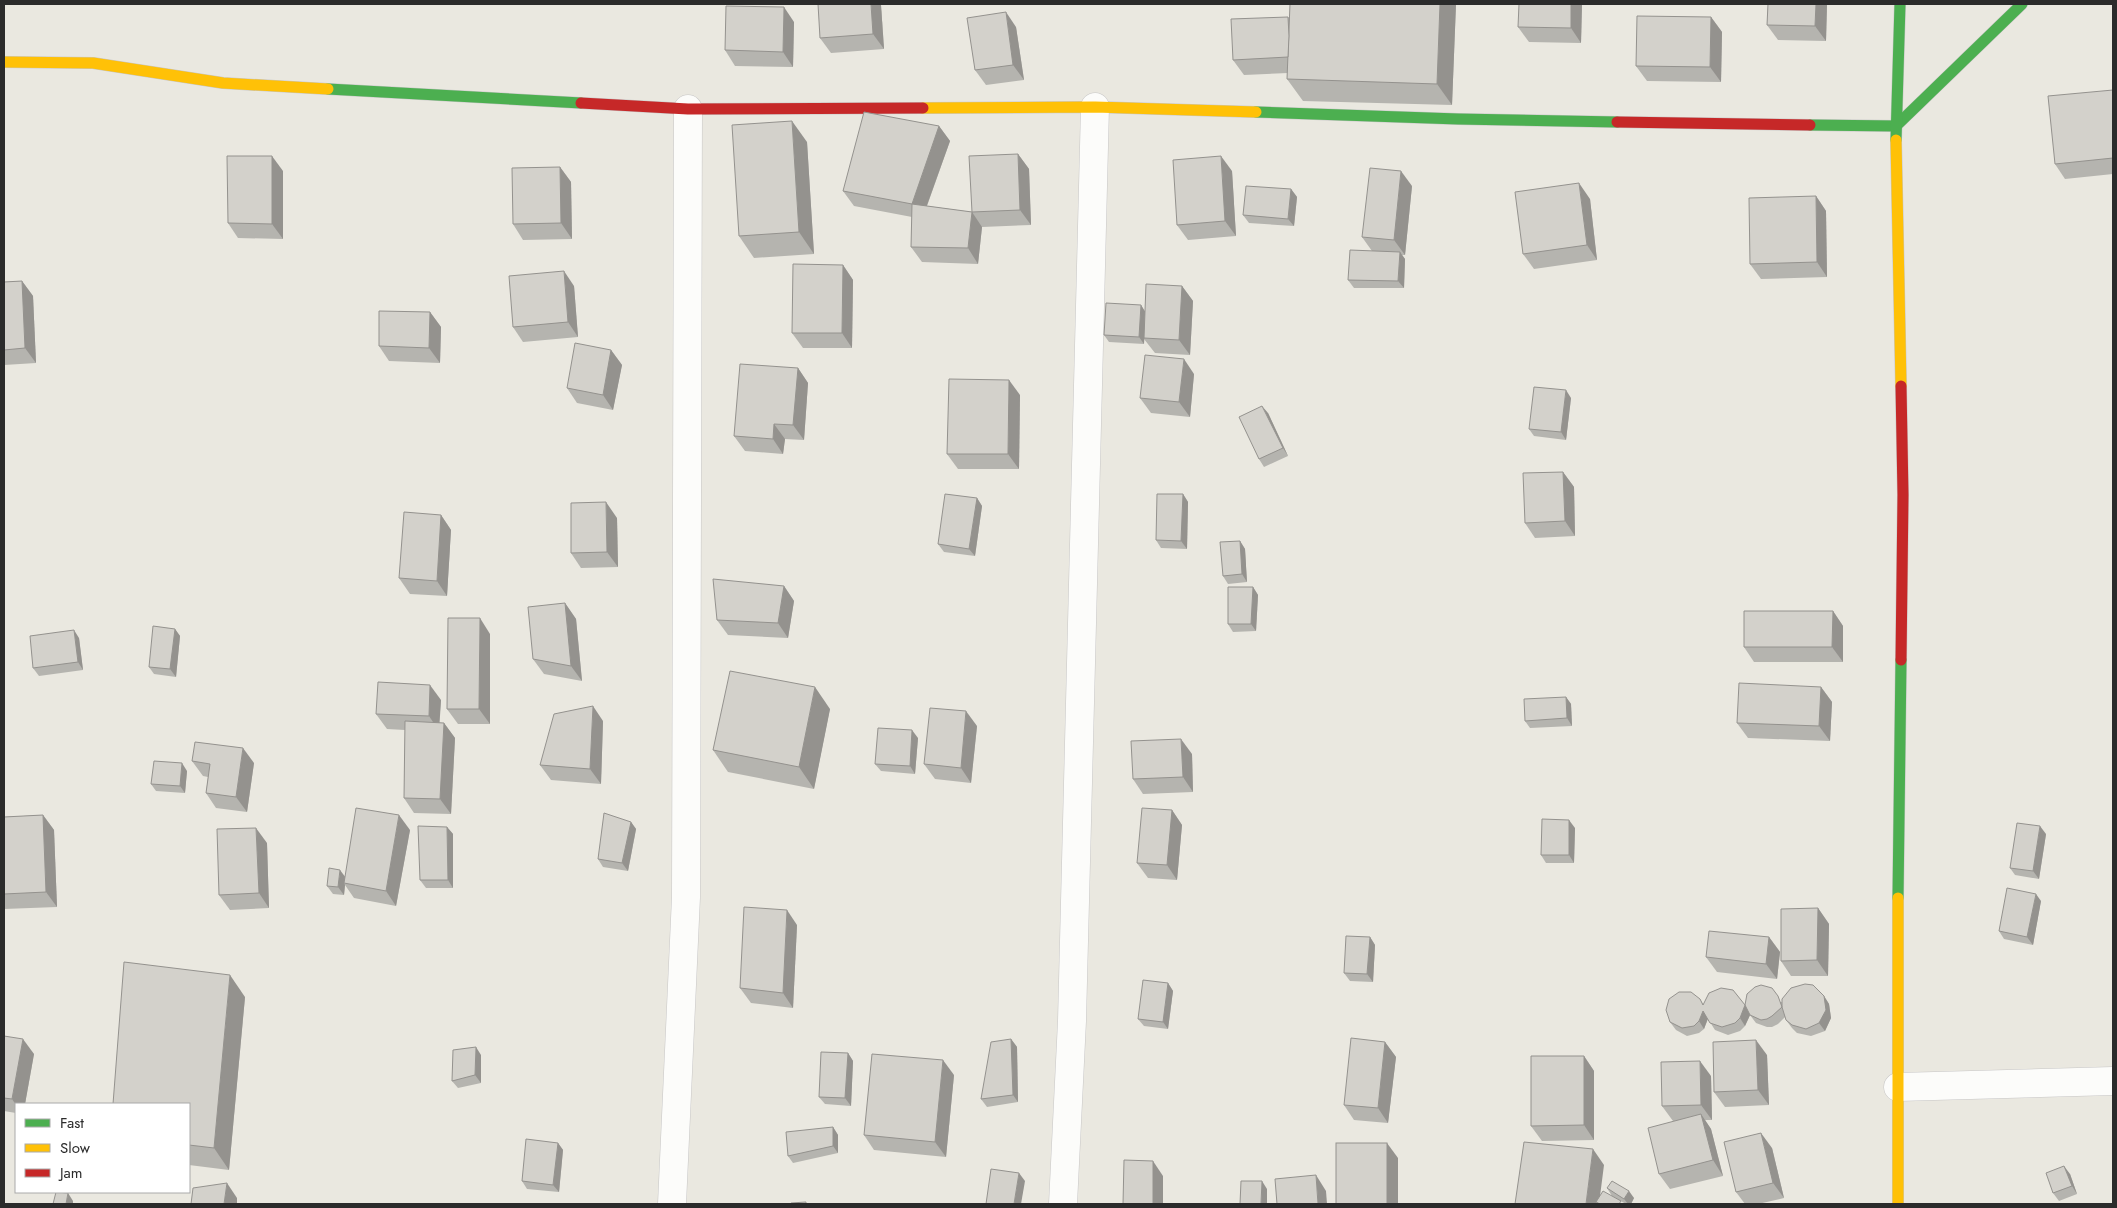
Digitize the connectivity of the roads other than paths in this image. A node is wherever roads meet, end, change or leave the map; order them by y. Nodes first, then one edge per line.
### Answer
1 (1900, 4) edge
2 (2022, 4) edge
3 (4, 62) edge
4 (1094, 107) junction
5 (688, 110) junction
6 (1896, 126) junction
7 (2113, 1081) edge
8 (1898, 1087) junction
9 (672, 1204) edge
10 (1063, 1204) edge
11 (1898, 1204) edge

1 - 6 street
2 - 6 street
3 - 5 street
4 - 5 street
4 - 6 street
4 - 10 street
5 - 9 street
6 - 8 street
7 - 8 street
8 - 11 street

